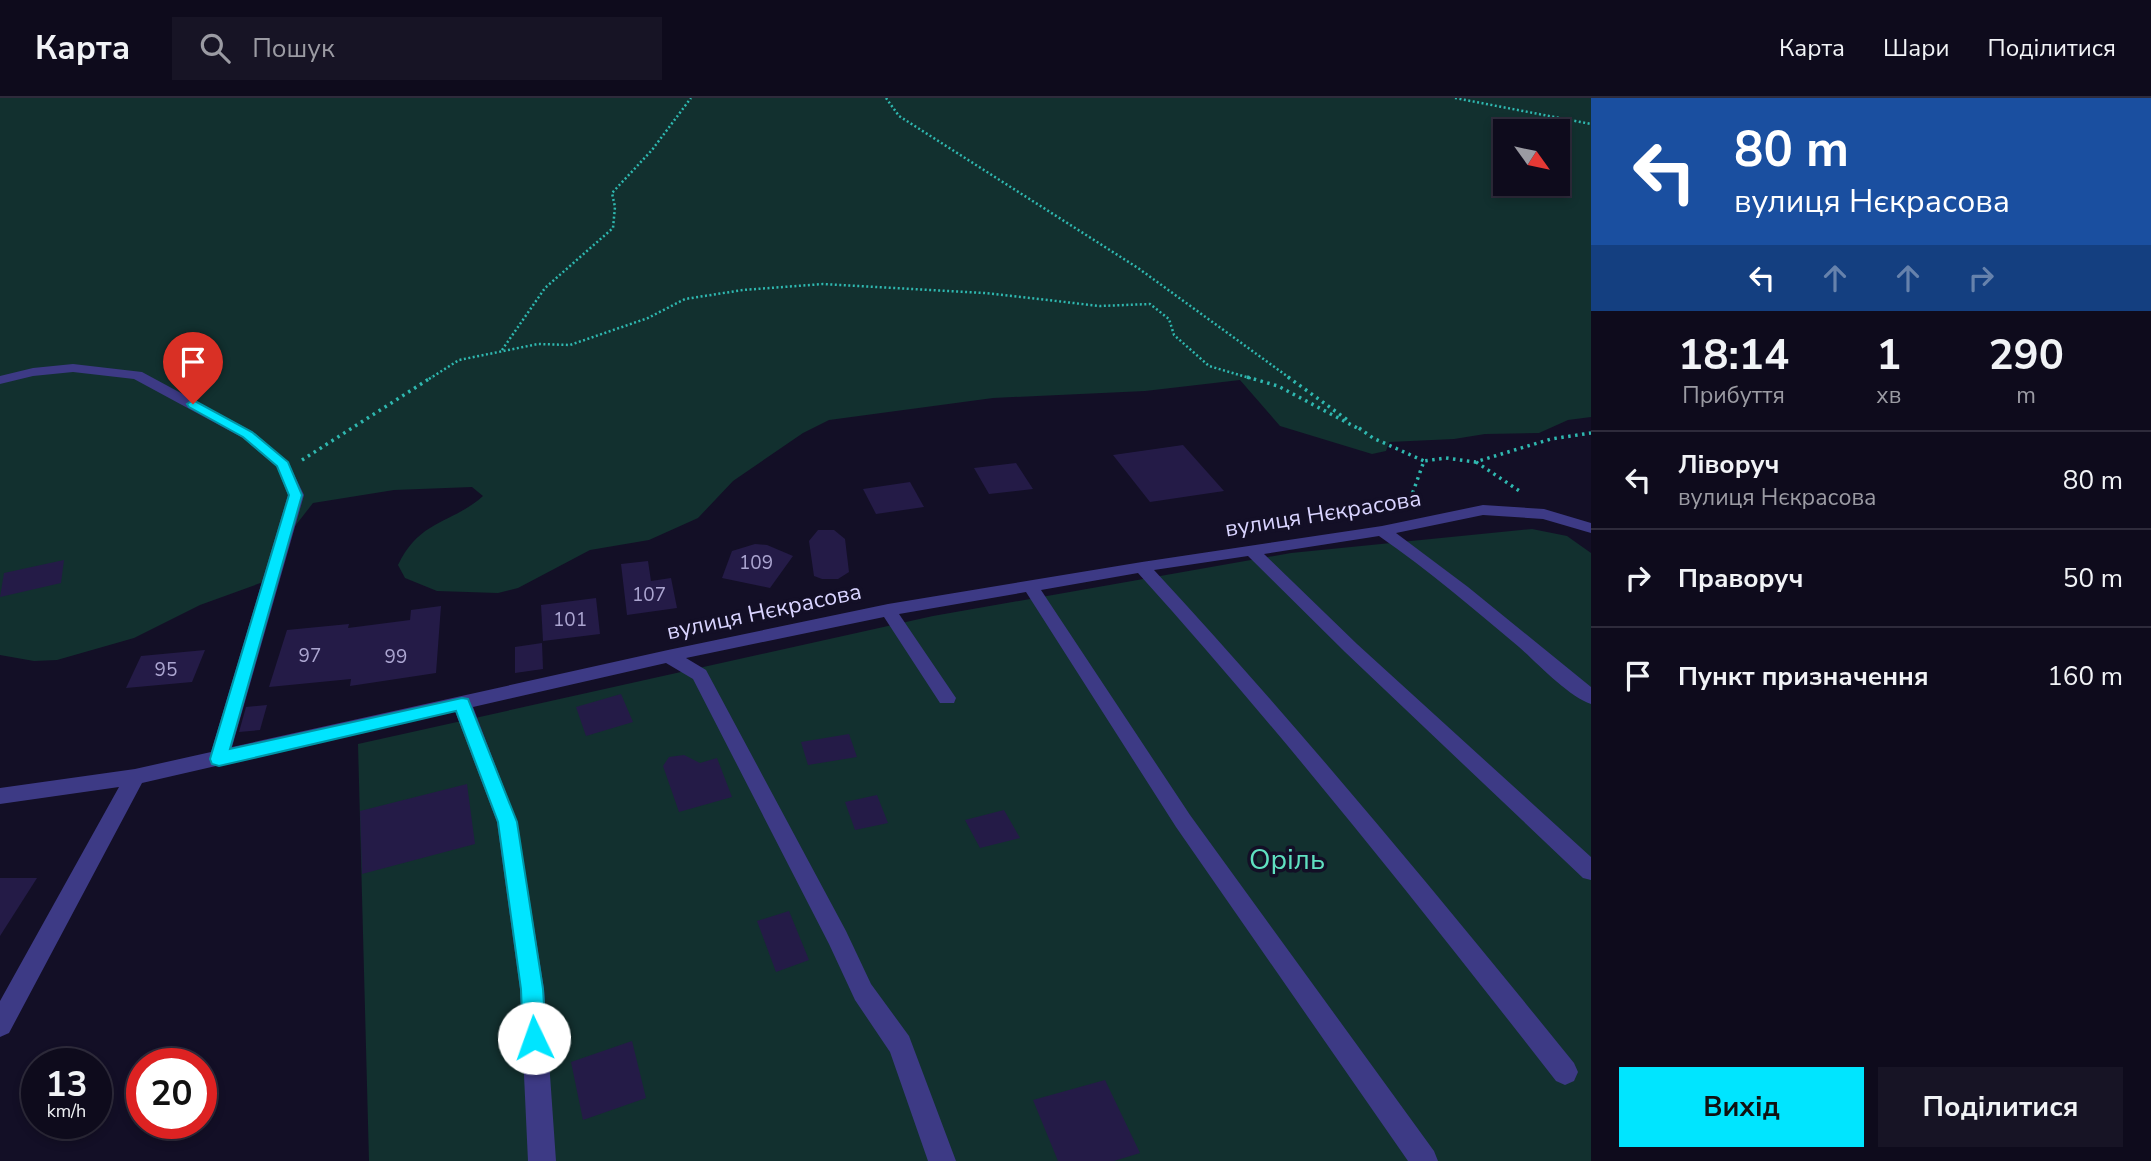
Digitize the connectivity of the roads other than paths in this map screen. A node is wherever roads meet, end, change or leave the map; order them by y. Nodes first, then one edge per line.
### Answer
1 (0, 380) edge
2 (1591, 528) edge
3 (1382, 531) junction
4 (1251, 550) junction
5 (1142, 567) junction
6 (1030, 586) junction
7 (888, 610) junction
8 (668, 656) junction
9 (1591, 697) edge
10 (947, 698) dead end
11 (462, 704) junction
12 (219, 759) junction
13 (135, 778) junction
14 (0, 796) edge
15 (1591, 871) edge
16 (0, 1025) edge
17 (1565, 1072) dead end
18 (541, 1161) edge
19 (942, 1161) edge
20 (1424, 1161) edge

1 - 12 street
2 - 3 street, вулиця Нєкрасова
3 - 4 street, вулиця Нєкрасова
3 - 9 street
4 - 5 street, вулиця Нєкрасова
4 - 15 street
5 - 6 street, вулиця Нєкрасова
5 - 17 street
6 - 7 street, вулиця Нєкрасова
6 - 20 street
7 - 8 street, вулиця Нєкрасова
7 - 10 street
8 - 11 street, вулиця Нєкрасова
8 - 19 street
11 - 12 street, вулиця Нєкрасова
11 - 18 street
12 - 13 street, вулиця Нєкрасова
13 - 14 street, вулиця Нєкрасова
13 - 16 street

